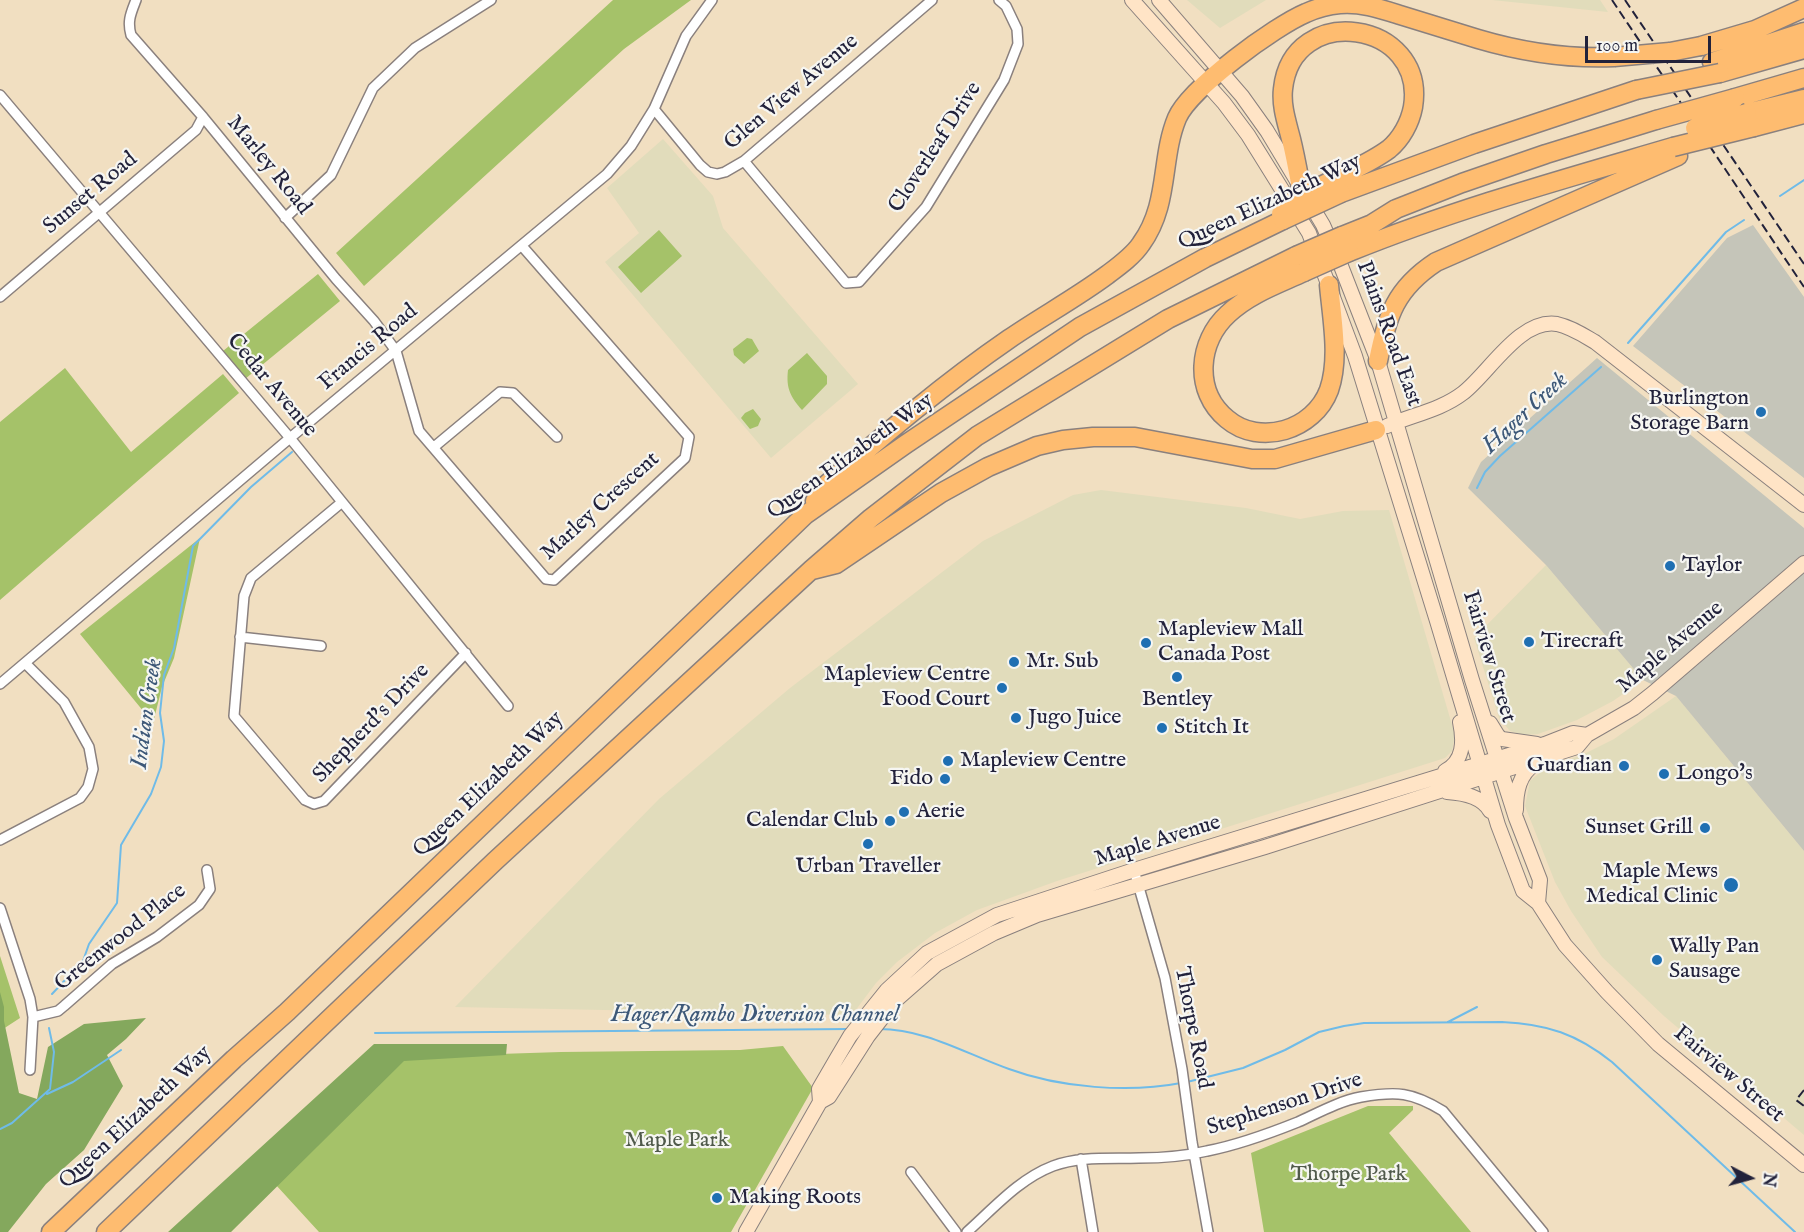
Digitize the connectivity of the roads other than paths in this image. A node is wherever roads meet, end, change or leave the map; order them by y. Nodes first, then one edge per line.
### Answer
1 (136, 0) edge
2 (491, 0) edge
3 (712, 0) edge
4 (932, 0) edge
5 (999, 0) edge
6 (1132, 0) edge
7 (1159, 0) edge
8 (1804, 8) edge
9 (1804, 32) edge
10 (1804, 49) edge
11 (1716, 67) junction
12 (1213, 77) junction
13 (1804, 78) edge
14 (0, 95) edge
15 (1804, 99) edge
16 (654, 109) junction
17 (1804, 114) edge
18 (203, 117) junction
19 (1750, 120) junction
20 (1673, 146) junction
21 (744, 161) junction
22 (1339, 186) junction
23 (1301, 188) junction
24 (99, 214) junction
25 (285, 218) junction
26 (1372, 225) junction
27 (1346, 244) junction
28 (522, 246) junction
29 (1329, 285) junction
30 (0, 297) edge
31 (396, 351) junction
32 (1378, 361) junction
33 (1395, 422) junction
34 (1376, 430) junction
35 (557, 437) dead end
36 (290, 438) junction
37 (434, 447) junction
38 (341, 503) junction
39 (1804, 505) edge
40 (805, 515) junction
41 (1804, 563) edge
42 (811, 570) junction
43 (240, 637) junction
44 (321, 646) dead end
45 (466, 653) junction
46 (25, 663) junction
47 (1451, 670) junction
48 (0, 684) edge
49 (1478, 697) junction
50 (508, 706) dead end
51 (1547, 751) junction
52 (1497, 758) junction
53 (1479, 764) junction
54 (1501, 773) junction
55 (1431, 778) junction
56 (1484, 778) junction
57 (1436, 792) junction
58 (1516, 818) junction
59 (1498, 825) junction
60 (0, 840) edge
61 (207, 870) dead end
62 (1134, 870) junction
63 (1137, 886) junction
64 (1538, 903) junction
65 (0, 908) edge
66 (33, 1017) junction
67 (30, 1070) dead end
68 (820, 1102) junction
69 (1194, 1153) junction
70 (1082, 1159) junction
71 (1804, 1165) edge
72 (911, 1172) dead end
73 (69, 1214) junction
74 (36, 1232) edge
75 (51, 1232) edge
76 (106, 1232) edge
77 (746, 1232) edge
78 (956, 1232) edge
79 (967, 1232) edge
80 (1093, 1232) edge
81 (1208, 1232) edge
82 (1543, 1232) edge

1 - 18 street, Marley Road
2 - 25 street
3 - 16 street, Francis Road
4 - 21 street, Glen View Avenue
5 - 21 street, Cloverleaf Drive
6 - 12 main road, Plains Road East
7 - 12 main road, Plains Road East
8 - 12 highway, bridge
9 - 11 highway
10 - 11 highway, Queen Elizabeth Way
11 - 22 highway, Queen Elizabeth Way, bridge
12 - 23 main road, Plains Road East
12 - 29 main road, Plains Road East
12 - 40 highway
13 - 26 highway, bridge
14 - 24 street, Cedar Avenue
15 - 19 highway
16 - 21 street, Glen View Avenue
16 - 28 street, Francis Road
17 - 19 highway
18 - 24 street, Sunset Road
18 - 25 street, Marley Road
19 - 20 highway, bridge
20 - 26 highway
20 - 27 highway
20 - 32 highway
22 - 23 highway
22 - 40 highway, Queen Elizabeth Way, bridge
23 - 32 main road, Plains Road East
24 - 30 street, Sunset Road
24 - 36 street, Cedar Avenue
25 - 31 street, Marley Road
26 - 27 highway
27 - 29 highway, bridge
27 - 42 highway, bridge
28 - 31 street, Francis Road
28 - 37 street, Marley Crescent
29 - 34 main road, Plains Road East
31 - 36 street, Francis Road
31 - 37 street, Marley Crescent
32 - 33 main road, Plains Road East
33 - 34 main road
33 - 39 main road, Plains Road East
33 - 49 main road, Fairview Street
34 - 42 highway
34 - 47 main road, Fairview Street
35 - 37 street
36 - 38 street, Cedar Avenue
36 - 46 street, Francis Road
38 - 43 street, Shepherd's Drive
38 - 45 street, Cedar Avenue
40 - 73 highway, Queen Elizabeth Way
41 - 51 main road, Maple Avenue
42 - 76 highway
43 - 44 street
43 - 45 street, Shepherd's Drive
45 - 50 street, Cedar Avenue
46 - 48 street, Francis Road
46 - 60 street
47 - 53 main road, Fairview Street
47 - 55 main road
49 - 51 main road
49 - 52 main road, Fairview Street
51 - 52 main road, Maple Avenue
51 - 54 main road, Maple Avenue
51 - 58 main road
52 - 53 main road, Maple Avenue
52 - 54 main road, Fairview Street
53 - 55 main road, Maple Avenue
53 - 56 main road, Fairview Street
54 - 56 main road, Maple Avenue
54 - 58 main road, Fairview Street
55 - 62 main road, Maple Avenue
56 - 57 main road, Maple Avenue
56 - 59 main road, Fairview Street
57 - 59 main road
57 - 63 main road, Maple Avenue
58 - 64 main road, Fairview Street
59 - 64 main road, Fairview Street
61 - 66 street, Greenwood Place
62 - 63 street, Thorpe Road
62 - 68 main road, Maple Avenue
63 - 68 main road, Maple Avenue
63 - 69 street, Thorpe Road
64 - 71 main road, Fairview Street
65 - 66 street
66 - 67 street
68 - 77 main road, Maple Avenue
69 - 70 street, Stephenson Drive
69 - 81 street, Thorpe Road
69 - 82 street, Stephenson Drive
70 - 79 street, Stephenson Drive
70 - 80 street
72 - 78 street
73 - 74 highway
73 - 75 highway, Queen Elizabeth Way

